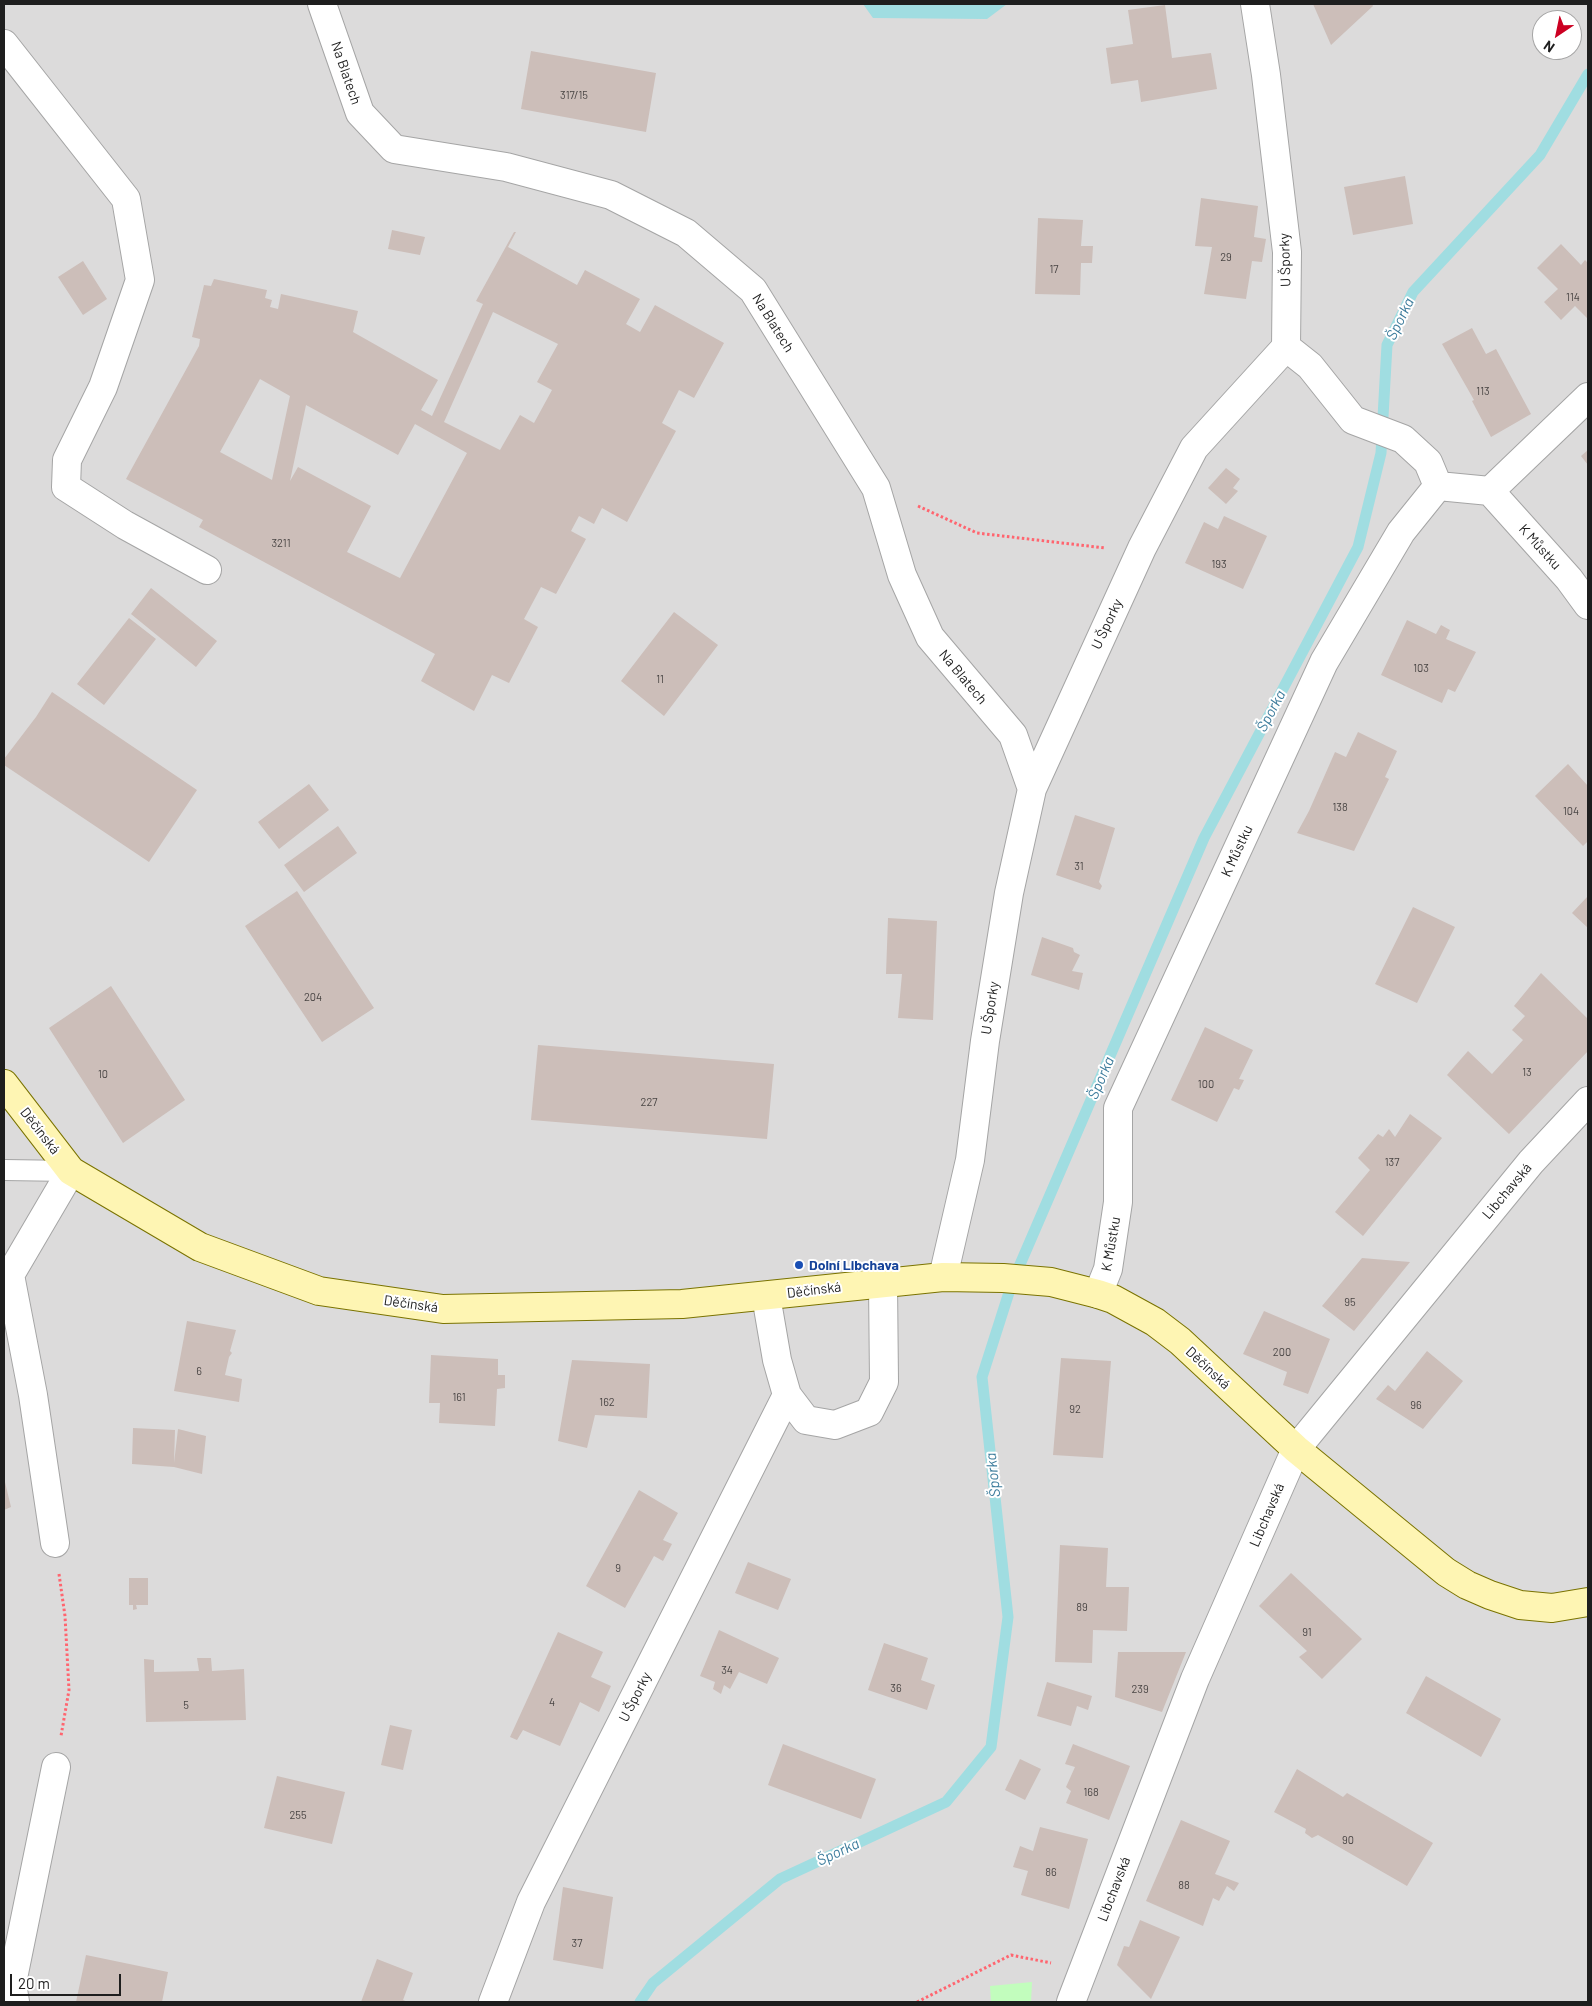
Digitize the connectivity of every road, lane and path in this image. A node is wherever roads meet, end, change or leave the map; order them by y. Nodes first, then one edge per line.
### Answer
1 (322, 4) edge
2 (1255, 4) edge
3 (4, 44) edge
4 (1286, 347) junction
5 (1588, 397) edge
6 (1438, 486) junction
7 (876, 488) junction
8 (1490, 491) junction
9 (1142, 548) junction
10 (207, 570) dead end
11 (1588, 605) edge
12 (1032, 788) junction
13 (4, 1084) edge
14 (1588, 1101) edge
15 (4, 1170) edge
16 (72, 1171) junction
17 (943, 1277) junction
18 (7, 1280) edge
19 (883, 1282) junction
20 (1098, 1294) junction
21 (766, 1296) junction
22 (787, 1395) junction
23 (1296, 1449) junction
24 (55, 1543) joint
25 (1588, 1602) edge
26 (56, 1767) joint
27 (1084, 1969) junction
28 (15, 2002) edge
29 (493, 2002) edge
30 (918, 2002) edge
31 (1071, 2002) edge

1 - 7 street, Na Blatech
2 - 4 street, U Šporky
3 - 10 street
4 - 6 street
4 - 9 street, U Šporky
5 - 8 street
6 - 8 street
6 - 20 street, K Můstku
7 - 9 path
7 - 12 street, Na Blatech
8 - 11 street, K Můstku
9 - 12 street, U Šporky
12 - 17 street, U Šporky
13 - 16 main road, Děčínská
14 - 23 street, Libchavská
15 - 16 lane
16 - 18 street
16 - 21 main road, Děčínská
17 - 19 main road, Děčínská
17 - 20 main road, Děčínská
18 - 24 street
19 - 21 main road, Děčínská
19 - 22 street
20 - 23 main road, Děčínská
21 - 22 street
22 - 29 street, U Šporky
23 - 25 main road, Děčínská
23 - 27 street, Libchavská
24 - 26 path
26 - 28 street
27 - 30 path
27 - 31 street, Libchavská

